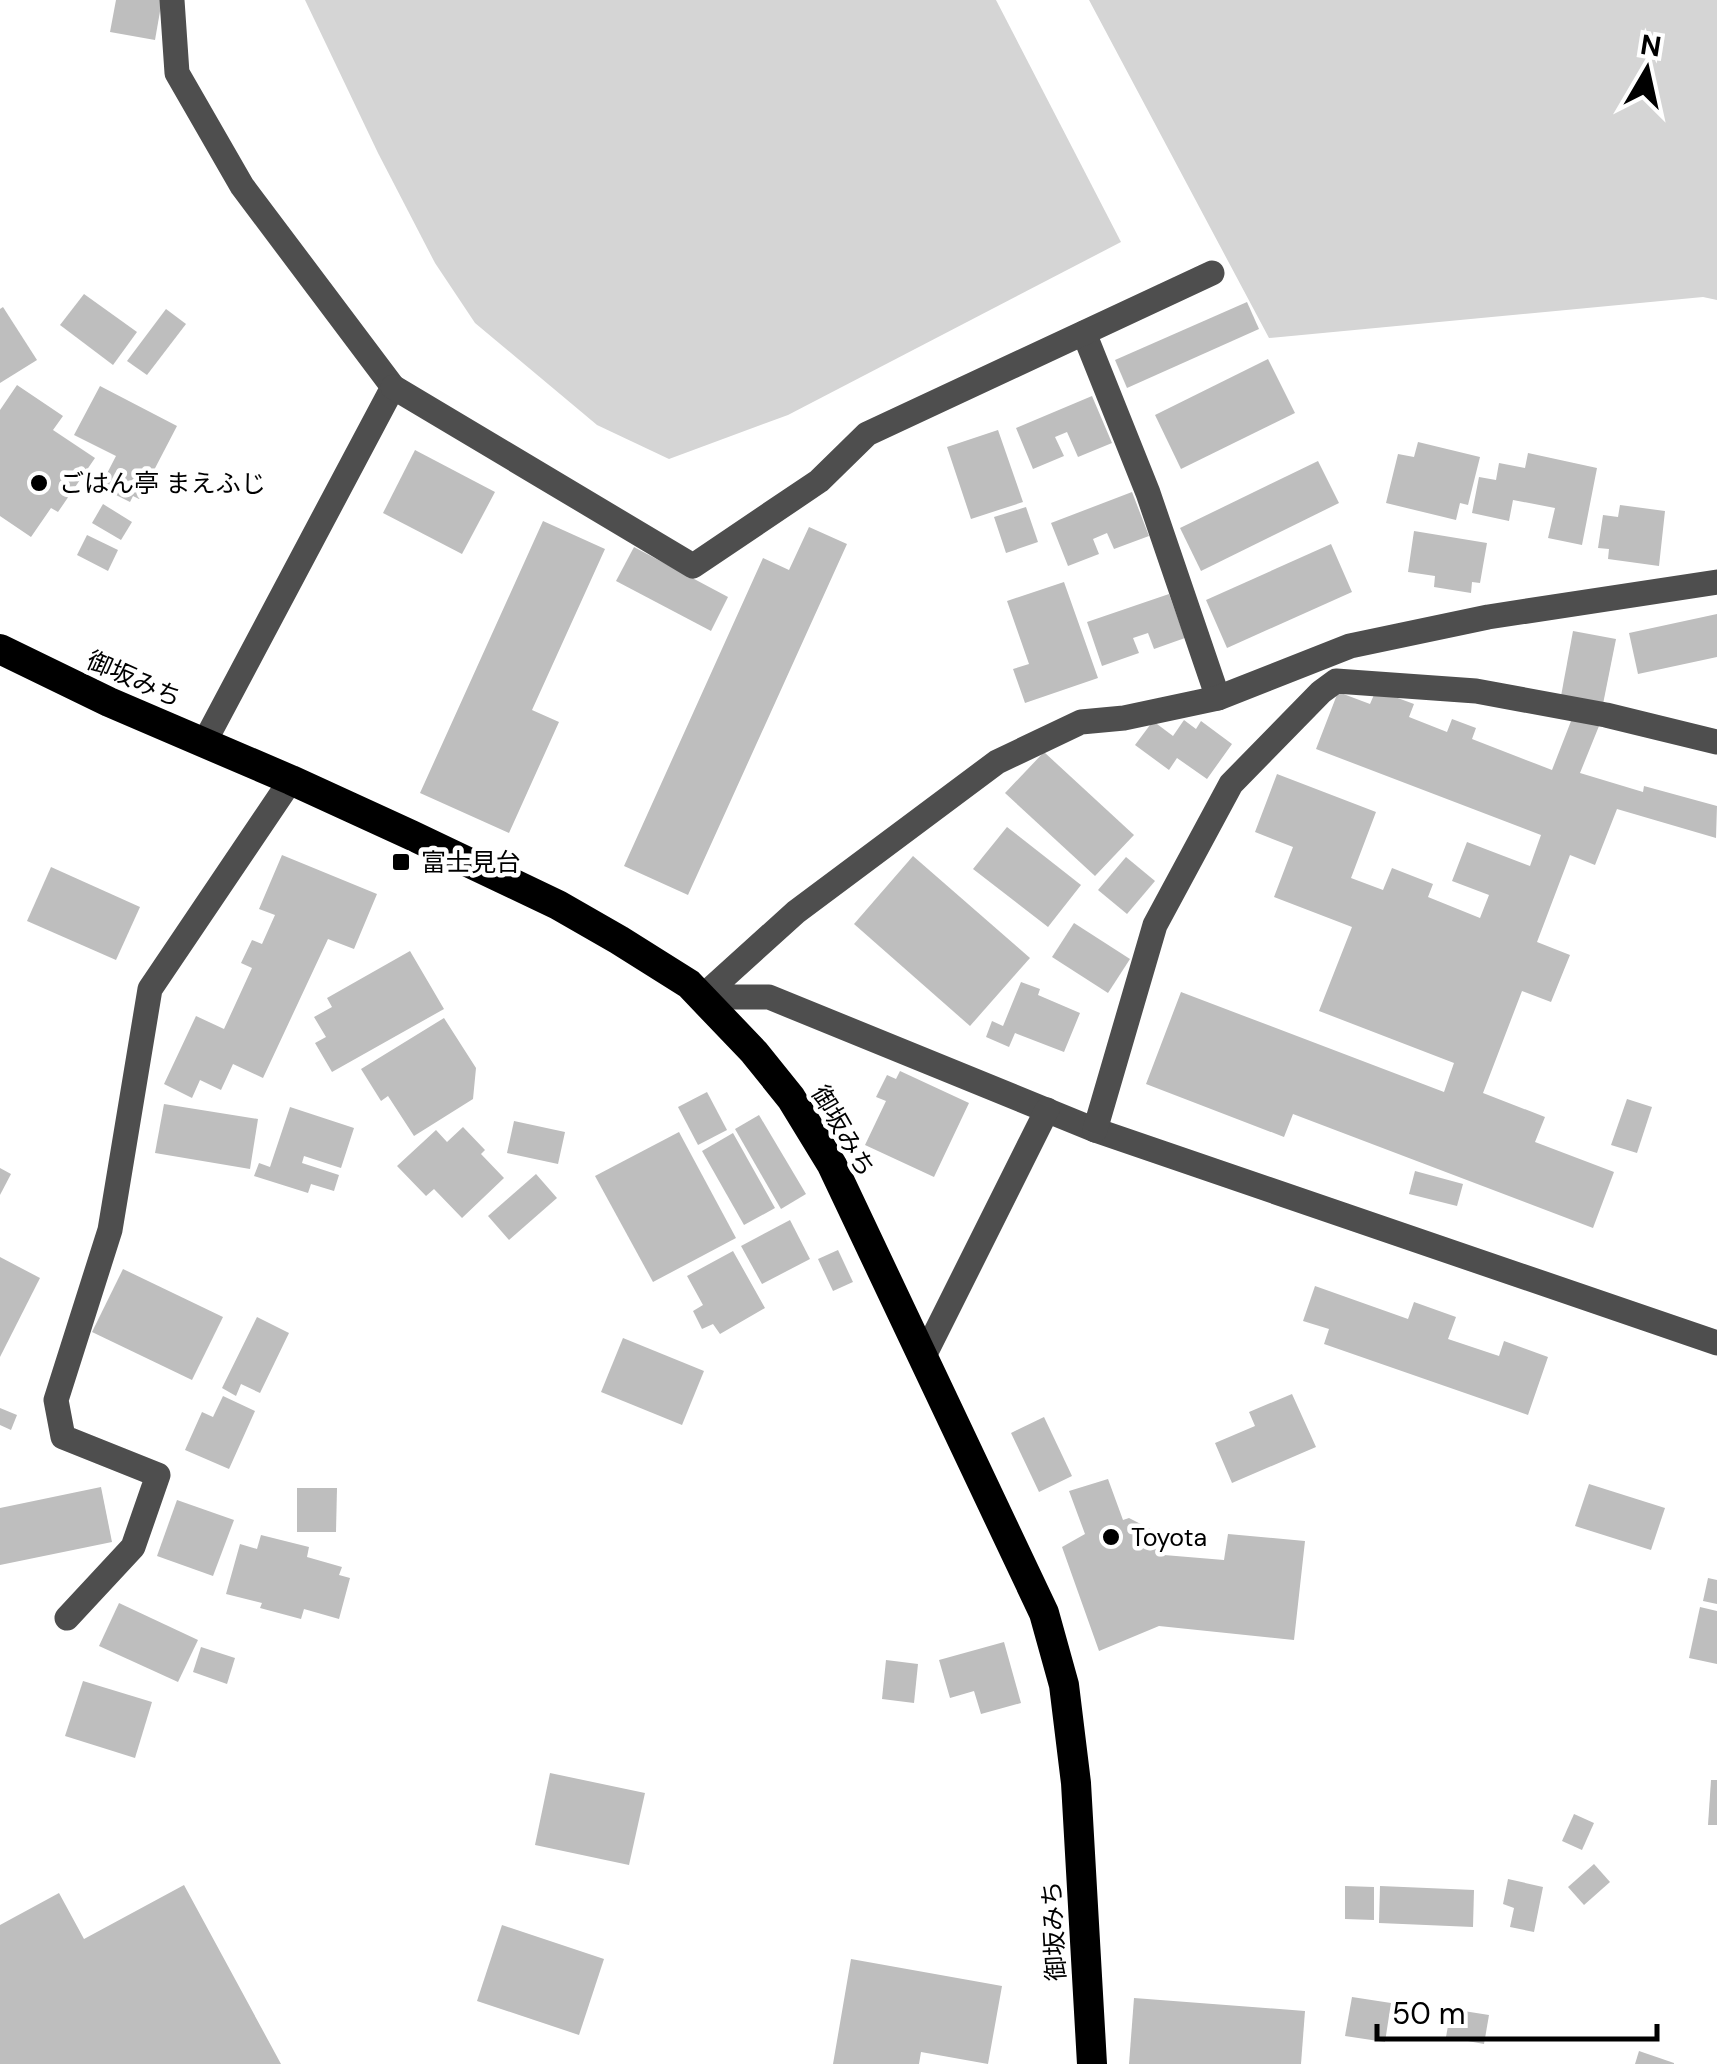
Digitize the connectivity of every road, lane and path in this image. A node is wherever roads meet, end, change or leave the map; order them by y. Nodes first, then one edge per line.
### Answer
1 (172, 0) edge
2 (1212, 273) dead end
3 (1084, 332) junction
4 (393, 387) junction
5 (1717, 582) edge
6 (0, 649) edge
7 (1218, 698) junction
8 (1717, 742) edge
9 (204, 743) junction
10 (291, 780) junction
11 (702, 997) junction
12 (1047, 1110) junction
13 (1095, 1130) junction
14 (1717, 1342) edge
15 (924, 1356) junction
16 (67, 1618) dead end
17 (1092, 2064) edge

1 - 4 street
2 - 3 street
3 - 4 street
3 - 7 street
4 - 9 street
5 - 7 street
6 - 9 highway, 御坂みち
7 - 11 street
8 - 13 street
9 - 10 highway, 御坂みち
10 - 11 highway, 御坂みち
10 - 16 street
11 - 12 street
11 - 15 highway, 御坂みち
12 - 13 street
12 - 15 street
13 - 14 street
15 - 17 highway, 御坂みち

